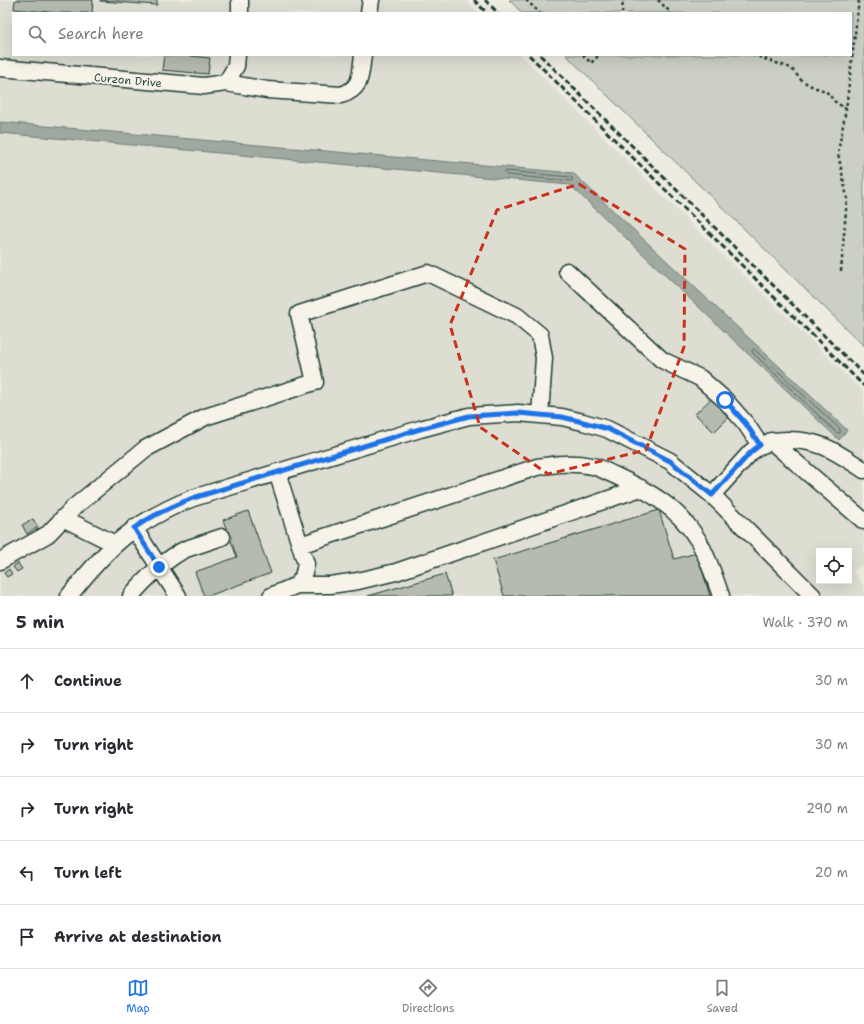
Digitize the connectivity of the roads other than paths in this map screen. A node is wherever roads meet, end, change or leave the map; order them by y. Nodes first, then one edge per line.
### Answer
1 (240, 0) edge
2 (371, 0) edge
3 (240, 12) edge
4 (369, 12) edge
5 (237, 56) edge
6 (363, 56) edge
7 (0, 68) edge
8 (226, 83) junction
9 (567, 271) dead end
10 (540, 414) junction
11 (766, 443) junction
12 (864, 470) edge
13 (277, 472) junction
14 (641, 488) junction
15 (712, 495) junction
16 (63, 518) junction
17 (864, 522) edge
18 (134, 528) junction
19 (222, 537) dead end
20 (115, 544) junction
21 (300, 545) junction
22 (0, 561) edge
23 (159, 567) junction
24 (296, 585) junction
25 (69, 596) edge
26 (131, 596) edge
27 (178, 596) edge
28 (271, 596) edge
29 (721, 596) edge
30 (813, 596) edge

1 - 3 street
2 - 4 street
5 - 8 street
6 - 8 street, Curzon Drive
7 - 8 street, Curzon Drive
9 - 11 street
10 - 13 street
10 - 15 street
10 - 16 street
11 - 12 street
11 - 15 street
11 - 17 street
13 - 18 street
13 - 21 street
14 - 21 street
14 - 24 street
14 - 29 street
15 - 30 street
16 - 20 street
16 - 22 street
18 - 20 street
18 - 23 street
19 - 23 street
20 - 25 street
21 - 24 street
23 - 26 street
23 - 27 street
24 - 28 street

